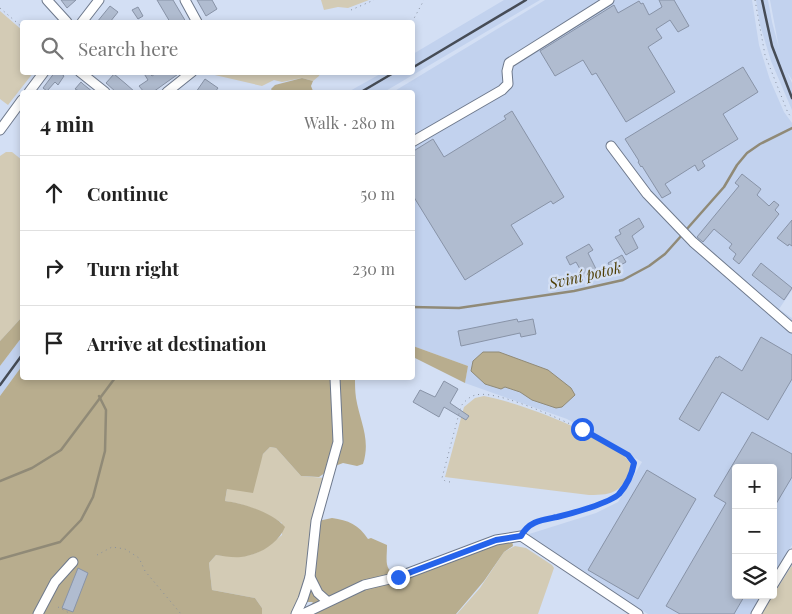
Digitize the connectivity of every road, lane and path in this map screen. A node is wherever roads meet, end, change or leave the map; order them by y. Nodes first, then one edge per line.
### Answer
1 (47, 0) edge
2 (99, 0) edge
3 (185, 0) edge
4 (374, 0) edge
5 (424, 0) edge
6 (609, 0) edge
7 (755, 0) edge
8 (0, 8) edge
9 (351, 10) dead end
10 (65, 20) edge
11 (84, 20) edge
12 (196, 20) edge
13 (413, 20) edge
14 (20, 25) edge
15 (42, 75) edge
16 (84, 75) edge
17 (188, 75) edge
18 (30, 90) edge
19 (102, 90) edge
20 (170, 90) edge
21 (20, 103) edge
22 (792, 118) edge
23 (2, 128) edge
24 (415, 140) edge
25 (611, 146) dead end
26 (792, 328) edge
27 (335, 380) edge
28 (450, 482) dead end
29 (521, 536) junction
30 (792, 554) edge
31 (97, 555) dead end
32 (73, 562) dead end
33 (310, 577) junction
34 (777, 578) edge
35 (765, 599) edge
36 (327, 601) junction
37 (58, 607) dead end
38 (38, 614) edge
39 (71, 614) edge
40 (181, 614) edge
41 (296, 614) edge
42 (302, 614) edge
43 (638, 614) edge
44 (756, 614) edge

1 - 10 street
2 - 11 street
3 - 12 street
4 - 9 path
5 - 13 path
6 - 24 street
7 - 22 path
8 - 14 path
15 - 18 street
16 - 19 street
17 - 20 street
21 - 23 street
25 - 26 street
27 - 33 street
28 - 29 path
29 - 36 street
29 - 43 street
30 - 34 street
31 - 40 path
32 - 38 street
33 - 36 street
33 - 41 street
35 - 44 street
36 - 42 street
37 - 39 path

